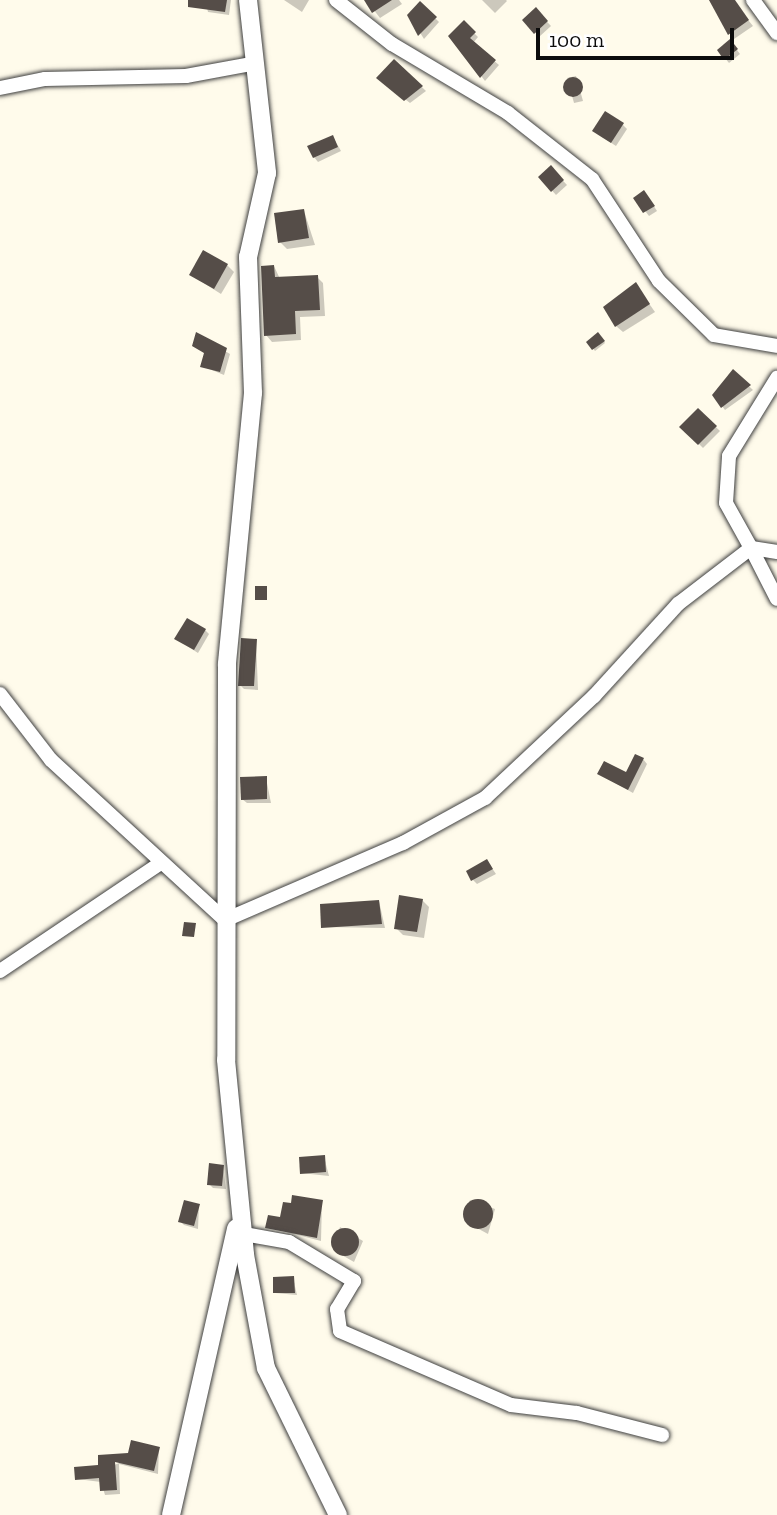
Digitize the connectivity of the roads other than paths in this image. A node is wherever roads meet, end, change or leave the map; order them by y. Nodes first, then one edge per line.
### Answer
1 (248, 0) edge
2 (336, 0) edge
3 (753, 0) edge
4 (777, 33) edge
5 (256, 63) junction
6 (0, 88) edge
7 (777, 346) edge
8 (777, 378) edge
9 (751, 548) junction
10 (777, 552) edge
11 (777, 600) edge
12 (0, 694) edge
13 (158, 865) junction
14 (225, 920) junction
15 (0, 971) edge
16 (242, 1201) junction
17 (244, 1234) junction
18 (662, 1435) dead end
19 (171, 1515) edge
20 (338, 1515) edge

1 - 5 street
2 - 7 street
3 - 4 street
5 - 6 street
5 - 14 street
8 - 9 street
9 - 10 street
9 - 11 street
9 - 14 street
12 - 13 street
13 - 14 street
13 - 15 street
14 - 16 street
16 - 17 street
16 - 19 street
17 - 18 street
17 - 20 street

